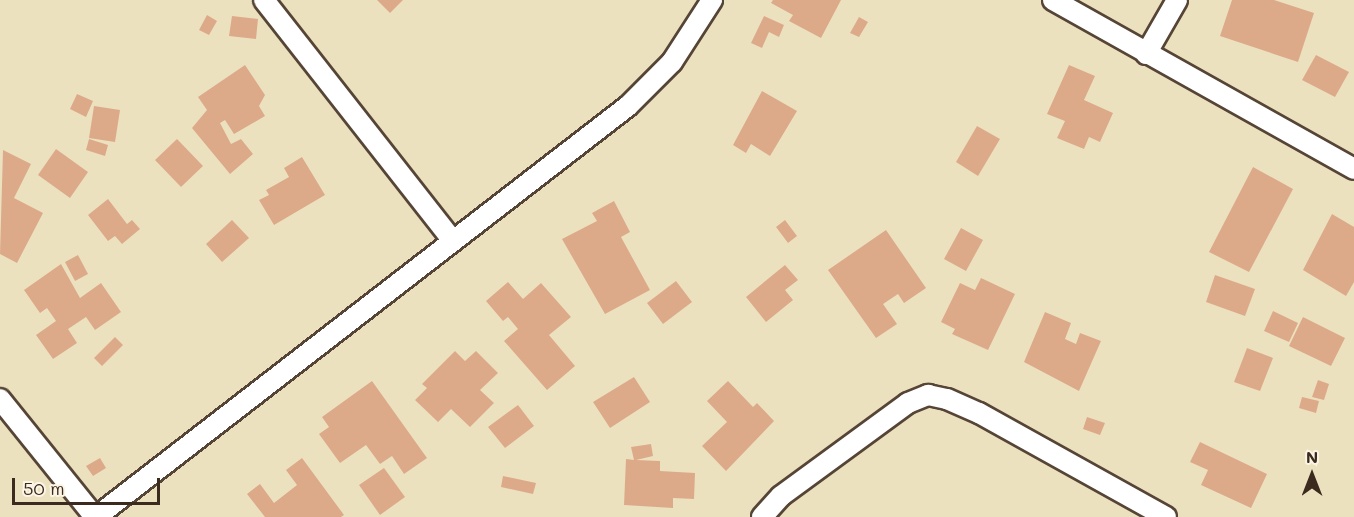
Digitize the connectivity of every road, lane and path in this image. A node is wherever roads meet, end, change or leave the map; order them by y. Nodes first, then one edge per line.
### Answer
1 (264, 0) edge
2 (712, 0) edge
3 (1053, 0) edge
4 (1177, 0) edge
5 (1146, 54) junction
6 (1354, 169) edge
7 (453, 241) junction
8 (0, 399) edge
9 (96, 517) edge
10 (762, 517) edge
11 (1166, 517) edge

1 - 7 street
2 - 7 street
3 - 5 street
4 - 5 street
5 - 6 street
7 - 9 street
8 - 9 street
10 - 11 street

